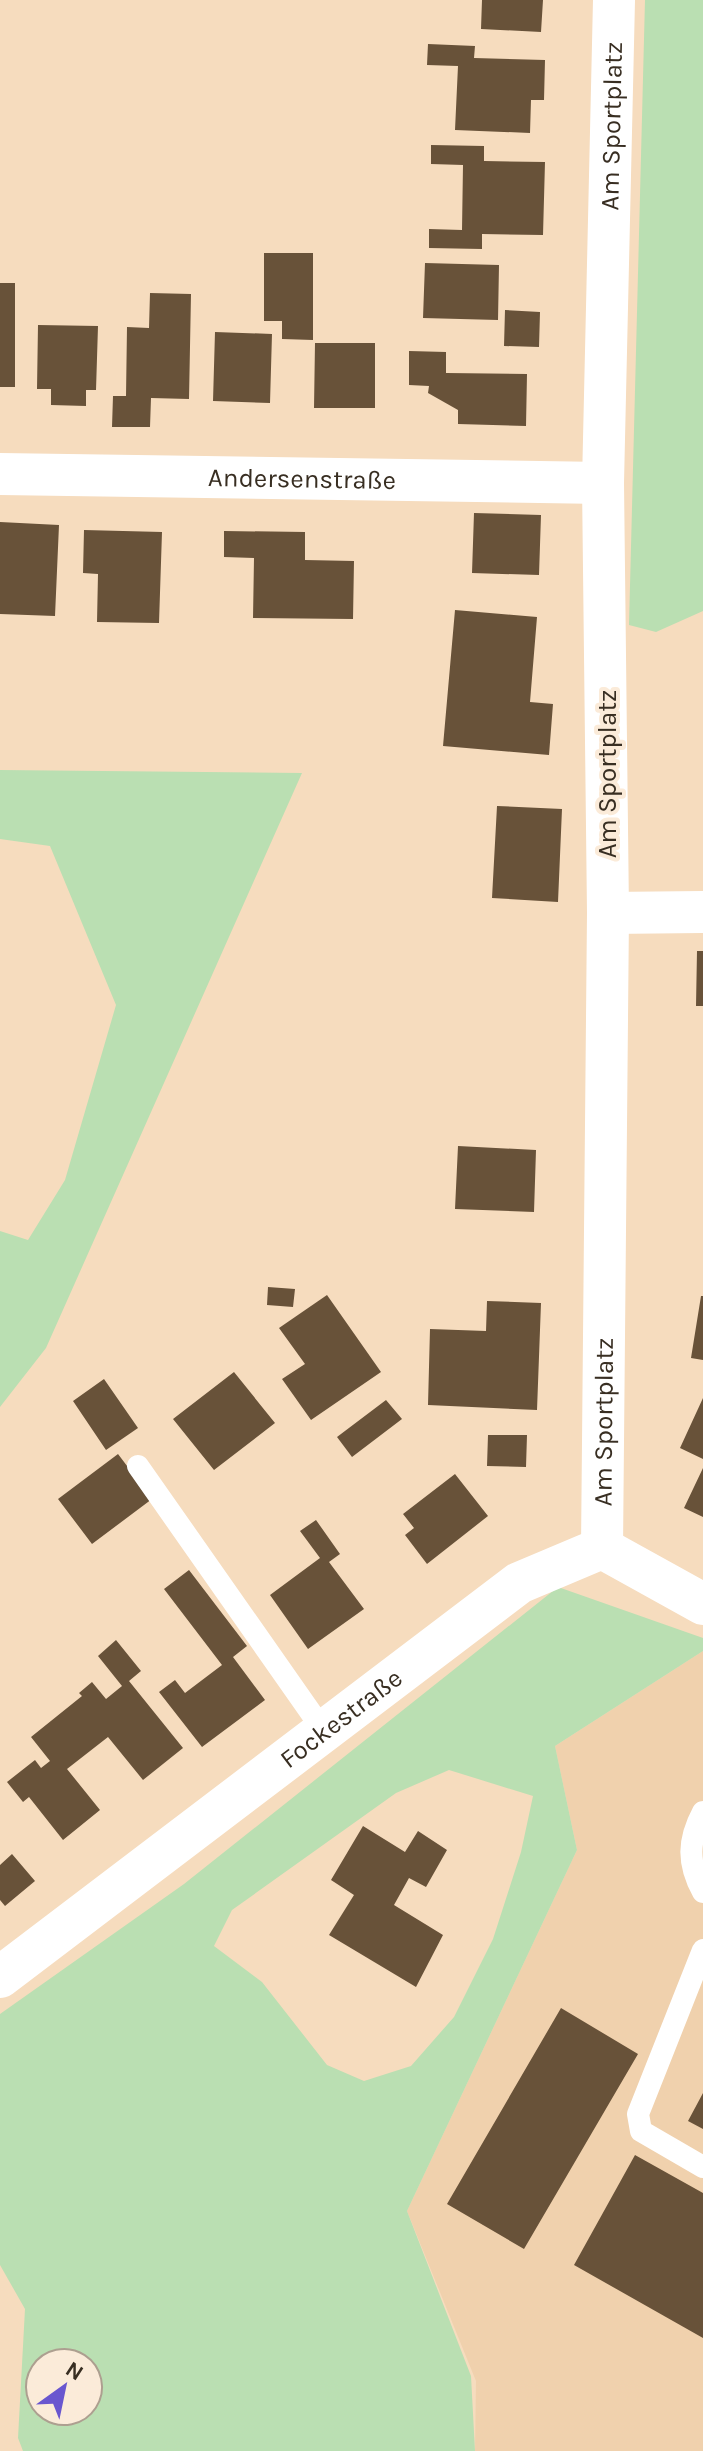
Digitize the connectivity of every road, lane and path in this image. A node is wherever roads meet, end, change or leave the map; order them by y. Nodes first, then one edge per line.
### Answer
1 (614, 0) edge
2 (0, 474) edge
3 (603, 483) junction
4 (703, 912) edge
5 (608, 913) junction
6 (138, 1466) dead end
7 (602, 1548) junction
8 (703, 1604) edge
9 (323, 1730) junction
10 (703, 1812) edge
11 (703, 1892) edge
12 (703, 1950) edge
13 (0, 1977) edge
14 (703, 2167) edge

1 - 3 street, Am Sportplatz
2 - 3 street, Andersenstraße
3 - 5 street, Am Sportplatz
4 - 5 street
5 - 7 street, Am Sportplatz
6 - 9 lane
7 - 8 street
7 - 9 street, Fockestraße
9 - 13 street, Fockestraße
10 - 11 lane
12 - 14 lane

